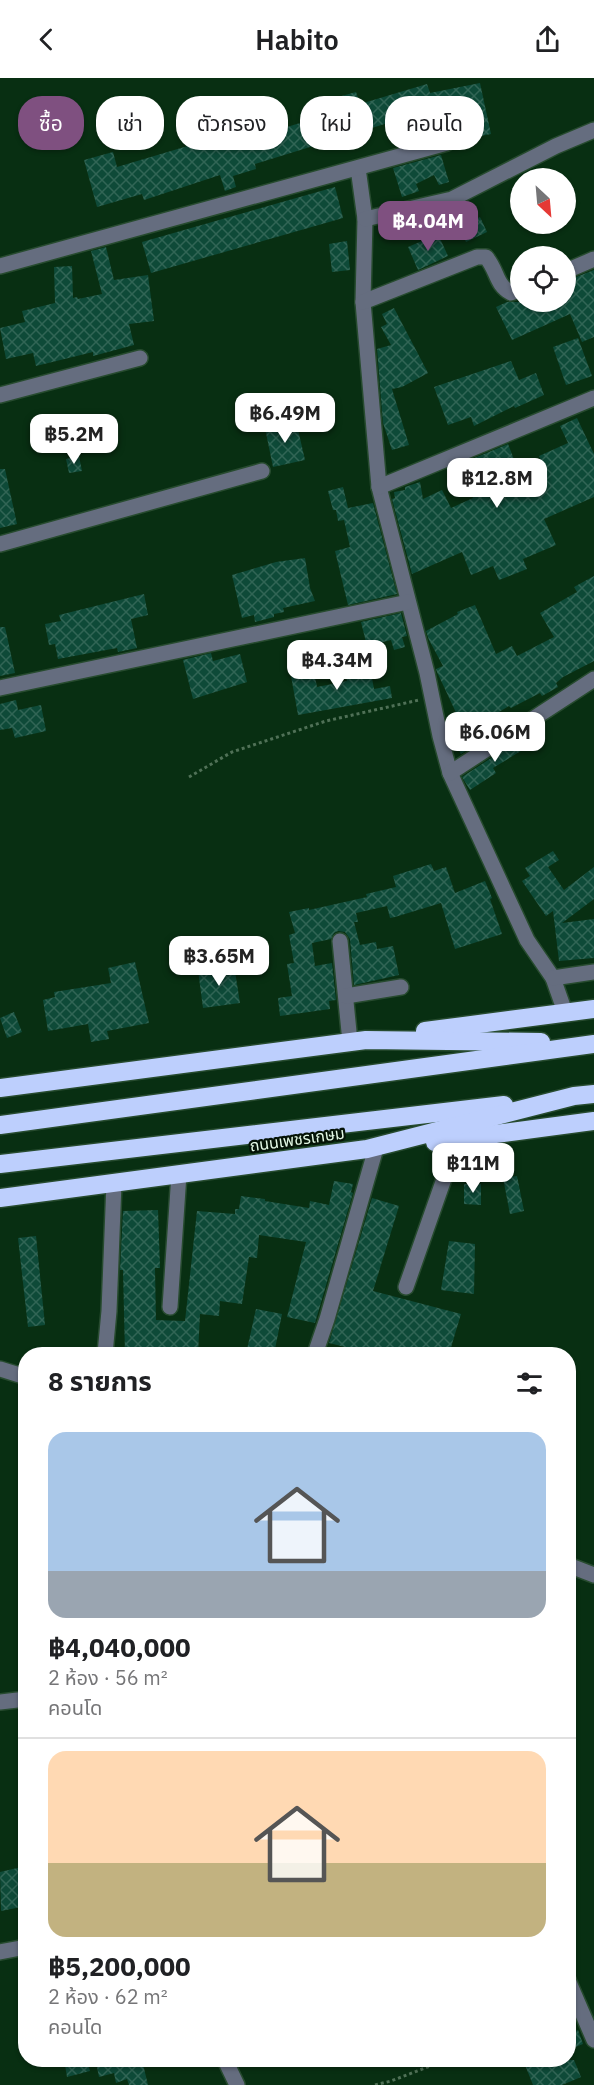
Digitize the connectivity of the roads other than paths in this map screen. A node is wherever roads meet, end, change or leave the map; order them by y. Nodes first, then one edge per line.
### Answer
1 (594, 130) edge
2 (420, 150) edge
3 (358, 168) junction
4 (366, 219) junction
5 (594, 259) edge
6 (0, 266) edge
7 (576, 267) edge
8 (510, 292) edge
9 (363, 302) junction
10 (140, 358) dead end
11 (0, 395) edge
12 (594, 398) edge
13 (262, 471) dead end
14 (379, 487) junction
15 (0, 544) edge
16 (408, 602) junction
17 (594, 679) edge
18 (0, 688) edge
19 (450, 773) junction
20 (340, 941) dead end
21 (594, 972) edge
22 (553, 978) junction
23 (401, 987) dead end
24 (346, 996) junction
25 (594, 1009) edge
26 (564, 1012) junction
27 (358, 1041) junction
28 (594, 1043) edge
29 (0, 1088) edge
30 (594, 1094) edge
31 (574, 1096) junction
32 (594, 1121) edge
33 (0, 1125) edge
34 (458, 1139) junction
35 (371, 1149) junction
36 (0, 1164) edge
37 (179, 1174) junction
38 (114, 1183) junction
39 (0, 1198) edge
40 (406, 1287) dead end
41 (171, 1307) dead end
42 (106, 1347) edge
43 (317, 1347) edge
44 (0, 1369) edge
45 (18, 1375) edge
46 (576, 1569) edge
47 (594, 1575) edge
48 (18, 1700) edge
49 (0, 1702) edge
50 (18, 1949) edge
51 (0, 1952) edge
52 (576, 1998) edge
53 (594, 2040) edge
54 (228, 2067) edge
55 (237, 2085) edge

1 - 4 street
2 - 3 street
3 - 4 street
3 - 6 street
4 - 9 street
5 - 7 street
8 - 9 street
9 - 14 street
10 - 11 street
12 - 14 street
13 - 15 street
14 - 16 street
16 - 18 street
16 - 19 street
17 - 19 street
19 - 22 street
20 - 24 street
21 - 22 street
22 - 26 street
23 - 24 street
24 - 27 street
25 - 26 highway
26 - 27 highway
27 - 28 highway
27 - 29 highway
28 - 33 highway
30 - 31 highway, ถนนเพชรเกษม
31 - 35 highway, ถนนเพชรเกษม
31 - 36 highway
32 - 34 highway
34 - 35 highway
34 - 40 street
35 - 37 highway, ถนนเพชรเกษม
35 - 43 street
37 - 38 highway, ถนนเพชรเกษม
37 - 41 street
38 - 39 highway, ถนนเพชรเกษม
38 - 42 street
44 - 45 street
46 - 47 street
48 - 49 street
50 - 51 street
52 - 53 street
54 - 55 street

